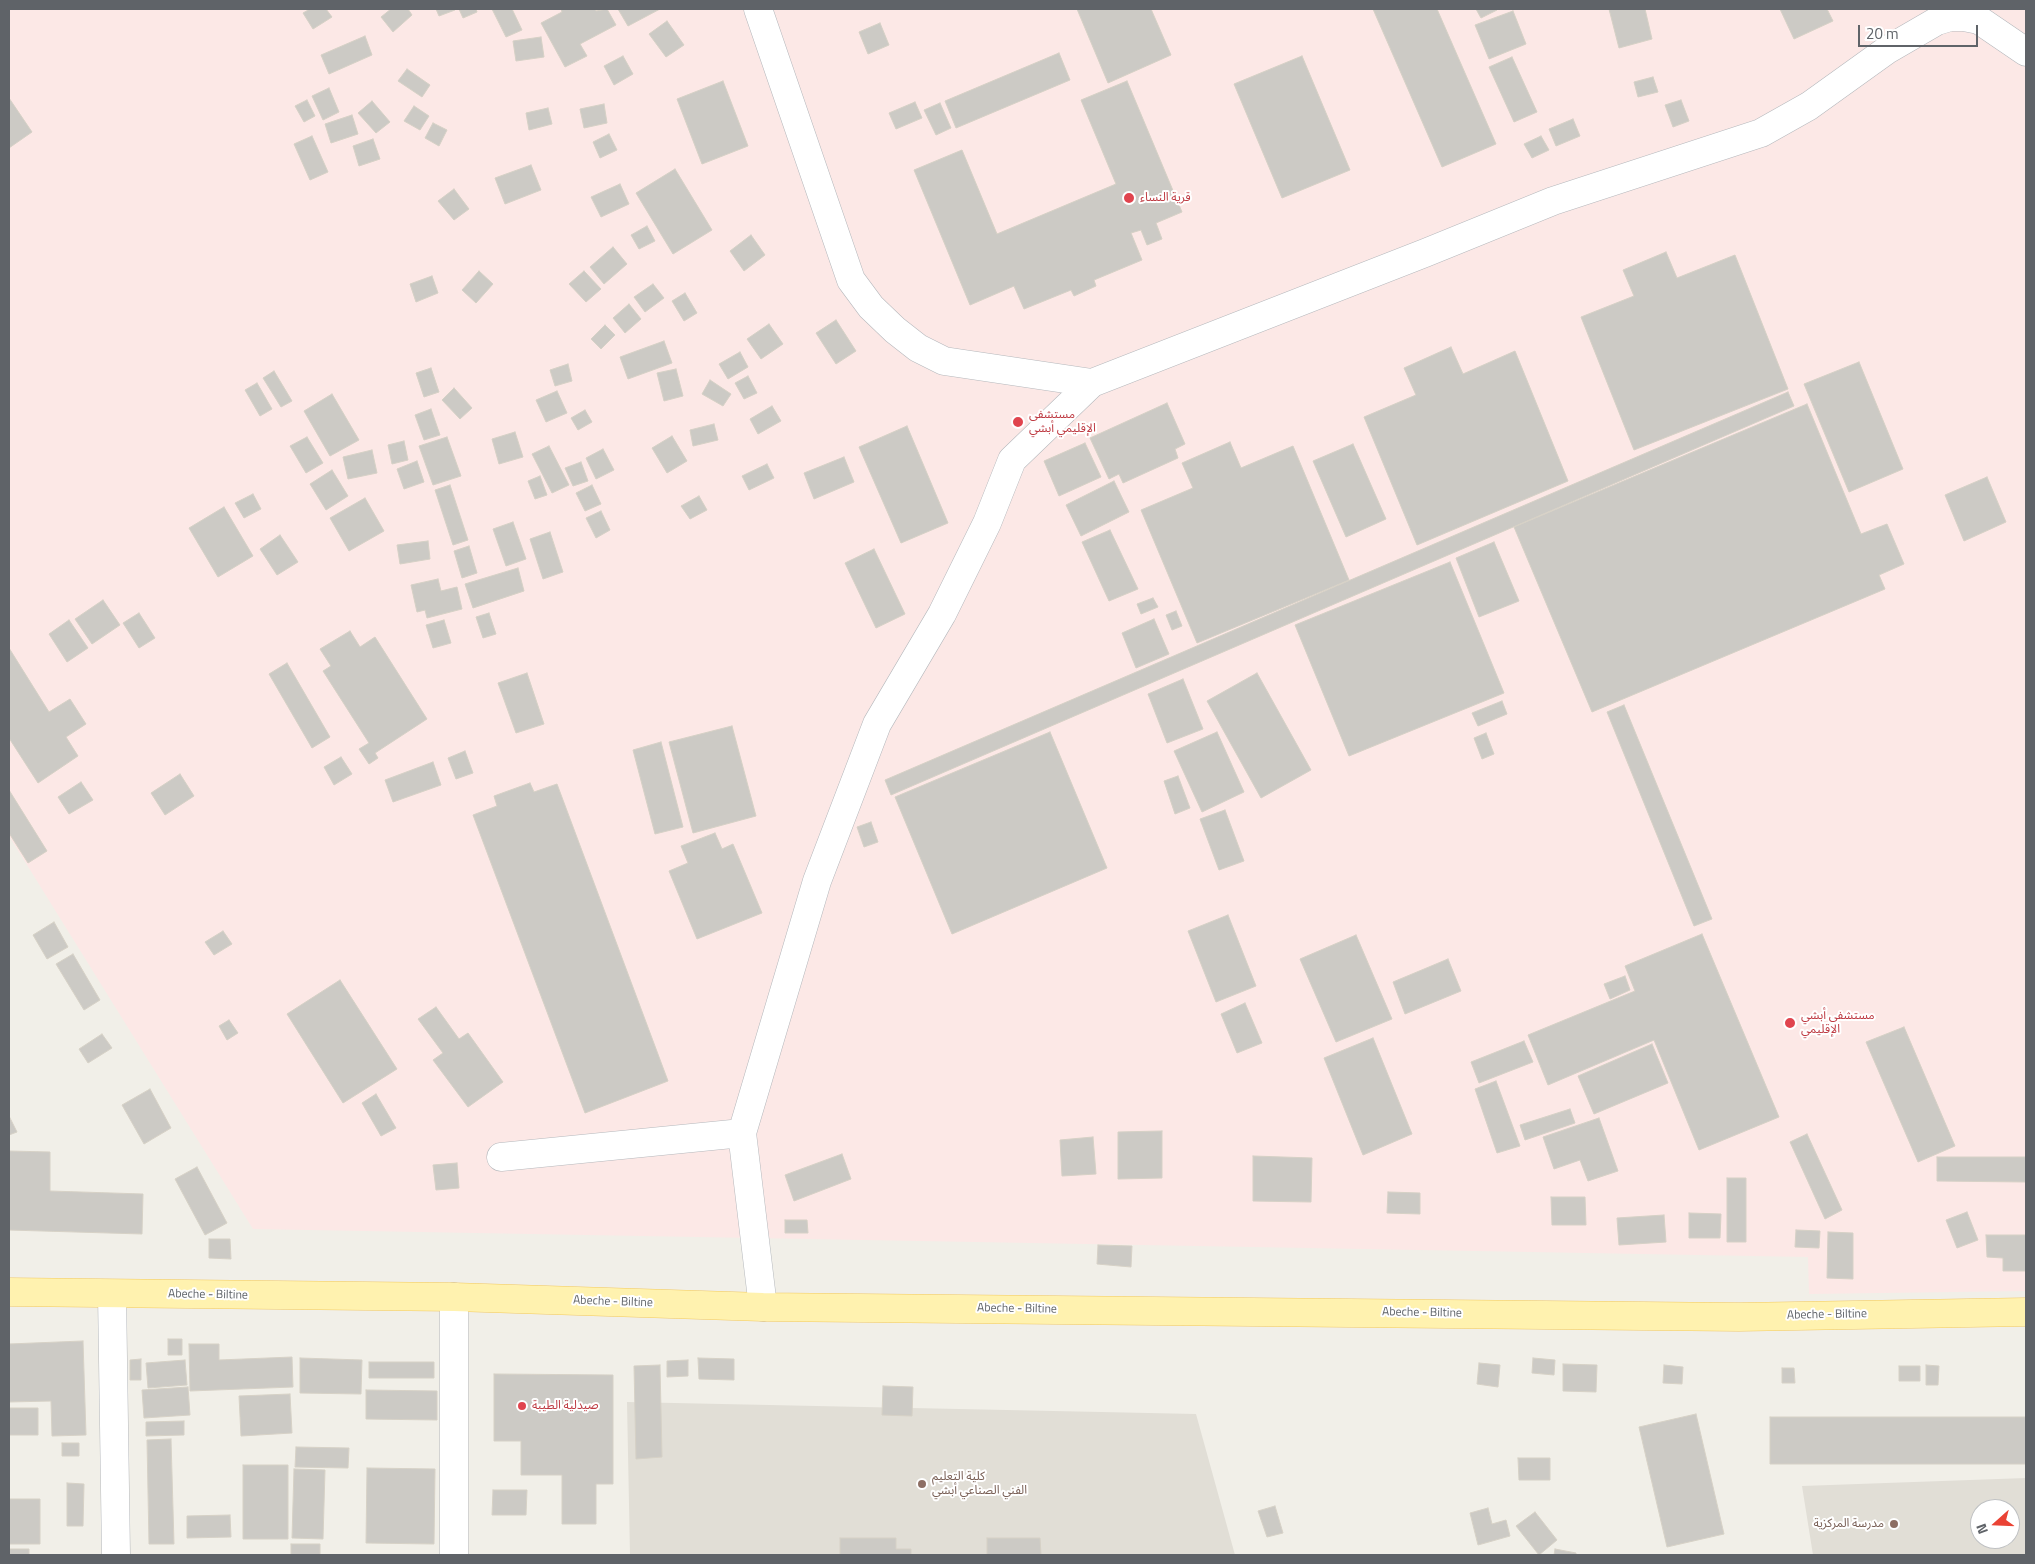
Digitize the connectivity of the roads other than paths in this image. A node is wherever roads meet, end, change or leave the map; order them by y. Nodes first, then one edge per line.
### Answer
1 (758, 9) edge
2 (2026, 52) edge
3 (1092, 383) junction
4 (742, 1133) junction
5 (501, 1157) dead end
6 (9, 1292) edge
7 (112, 1294) junction
8 (454, 1297) junction
9 (763, 1307) junction
10 (2026, 1312) edge
11 (116, 1555) edge
12 (454, 1555) edge

1 - 3 street
2 - 3 street
3 - 4 street
4 - 5 street
4 - 9 street
6 - 7 main road, Abeche - Biltine
7 - 8 main road, Abeche - Biltine
7 - 11 street
8 - 9 main road, Abeche - Biltine
8 - 12 street
9 - 10 main road, Abeche - Biltine

